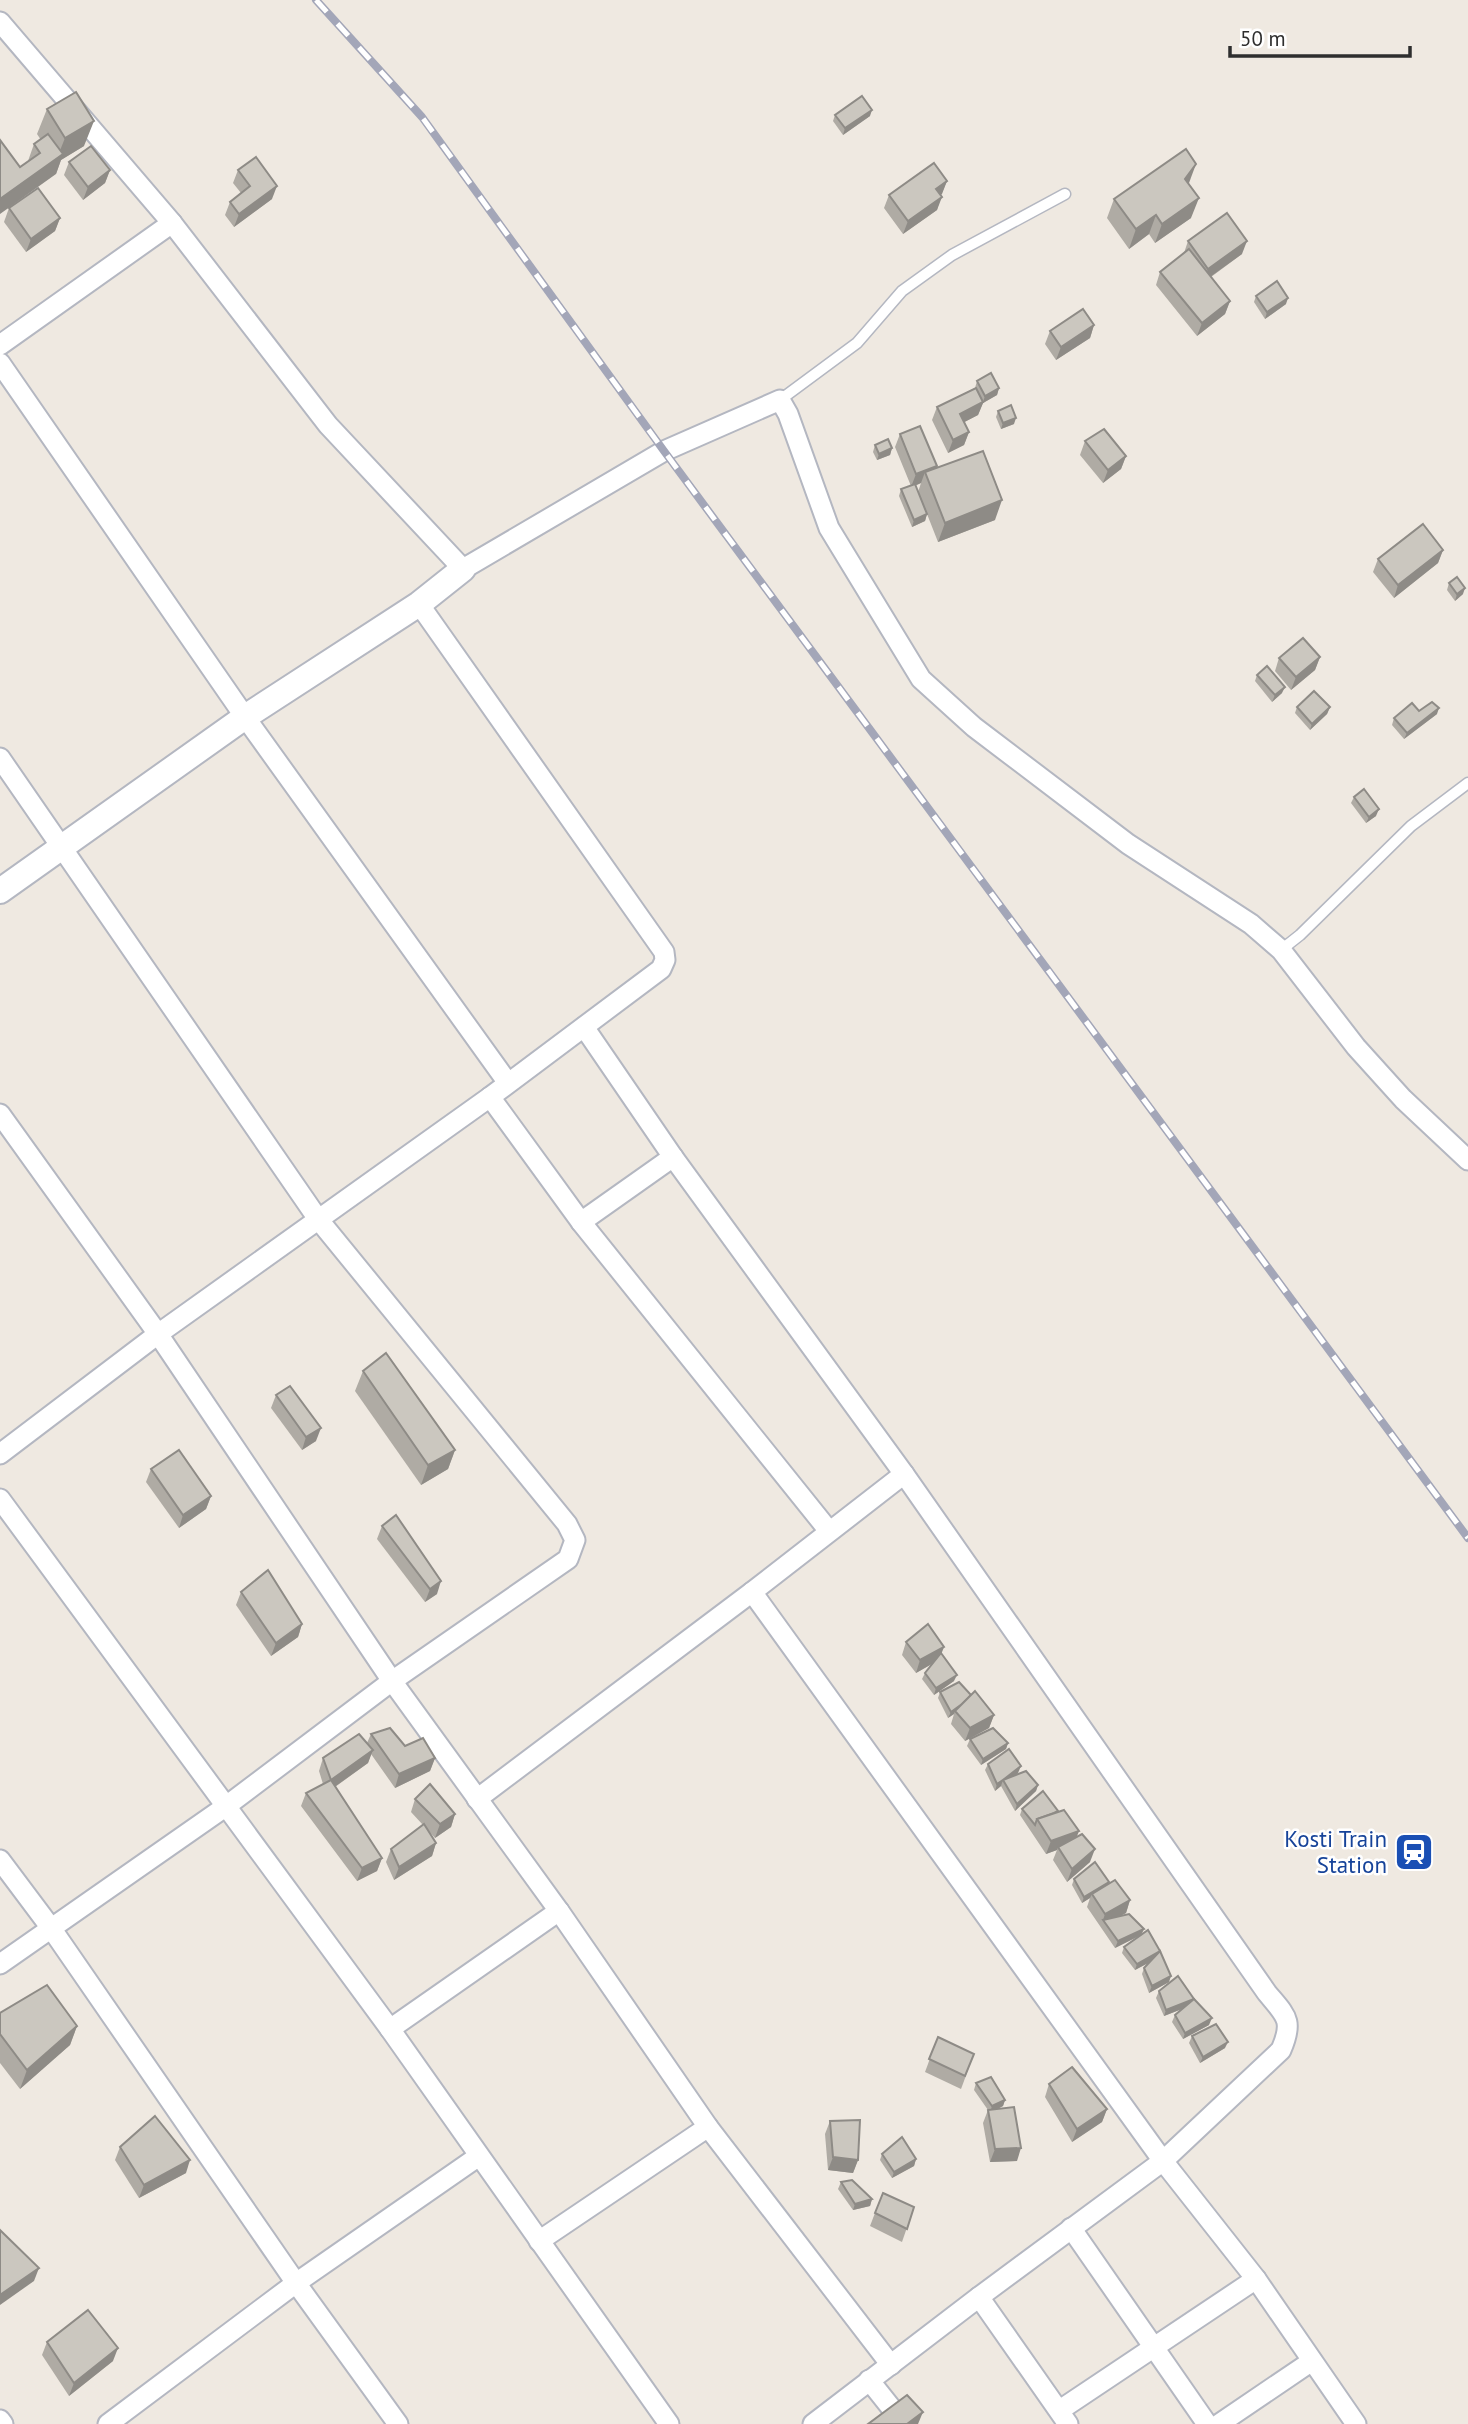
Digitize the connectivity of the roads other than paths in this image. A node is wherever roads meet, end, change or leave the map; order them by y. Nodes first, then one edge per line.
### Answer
1 (0, 22) edge
2 (1065, 194) dead end
3 (172, 223) junction
4 (0, 345) edge
5 (0, 363) edge
6 (780, 400) junction
7 (463, 569) junction
8 (419, 604) junction
9 (245, 718) junction
10 (0, 758) edge
11 (1468, 783) edge
12 (63, 847) junction
13 (0, 891) edge
14 (1281, 950) junction
15 (584, 1027) junction
16 (508, 1083) junction
17 (490, 1097) junction
18 (0, 1114) edge
19 (673, 1157) junction
20 (1468, 1160) edge
21 (318, 1219) junction
22 (581, 1222) junction
23 (158, 1334) junction
24 (0, 1454) edge
25 (904, 1474) junction
26 (0, 1499) edge
27 (829, 1531) junction
28 (752, 1592) junction
29 (393, 1681) junction
30 (477, 1799) junction
31 (225, 1807) junction
32 (0, 1860) edge
33 (559, 1912) junction
34 (51, 1928) junction
35 (0, 1964) edge
36 (390, 2029) junction
37 (708, 2127) junction
38 (479, 2155) junction
39 (1163, 2161) junction
40 (1071, 2228) junction
41 (539, 2241) junction
42 (1256, 2279) junction
43 (296, 2283) junction
44 (979, 2297) junction
45 (1154, 2347) junction
46 (1312, 2361) junction
47 (891, 2365) junction
48 (869, 2380) junction
49 (1064, 2420) edge
50 (108, 2424) edge
51 (398, 2424) edge
52 (669, 2424) edge
53 (813, 2424) edge
54 (904, 2424) edge
55 (1208, 2424) edge
56 (1219, 2424) edge
57 (1356, 2424) edge

1 - 3 street
2 - 6 lane
3 - 4 street
3 - 7 street
5 - 9 street
6 - 7 street
6 - 14 street
7 - 8 street
8 - 9 street
8 - 15 street
9 - 12 street
9 - 16 street
10 - 12 street
11 - 14 lane
12 - 13 street
12 - 21 street
14 - 20 street
15 - 16 street
15 - 19 street
16 - 17 street
17 - 21 street
17 - 22 street
18 - 23 street
19 - 22 street
19 - 25 street
21 - 23 street
21 - 29 street
22 - 27 street
23 - 24 street
23 - 29 street
25 - 27 street
25 - 39 street
26 - 31 street
27 - 28 street
28 - 30 street
28 - 39 street
29 - 30 street
29 - 31 street
30 - 33 street
31 - 34 street
31 - 36 street
32 - 34 street
33 - 36 street
33 - 37 street
34 - 35 street
34 - 43 street
36 - 38 street
37 - 41 street
37 - 47 street
38 - 41 street
38 - 43 street
39 - 40 street
39 - 42 street
40 - 44 street
40 - 45 street
41 - 52 street
42 - 45 street
42 - 46 street
43 - 50 street
43 - 51 street
44 - 47 street
44 - 49 street
45 - 49 street
45 - 55 street
46 - 56 street
46 - 57 street
47 - 48 street
48 - 53 street
48 - 54 street

